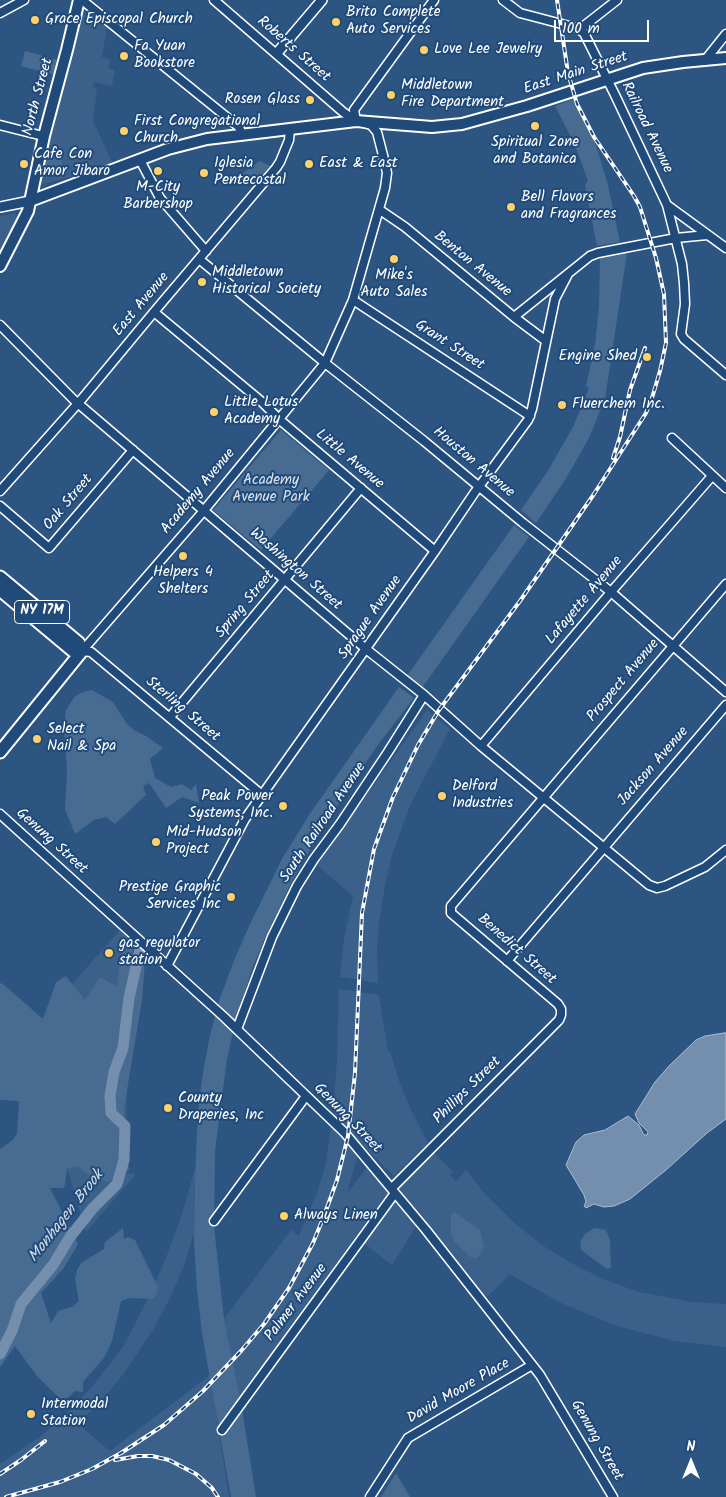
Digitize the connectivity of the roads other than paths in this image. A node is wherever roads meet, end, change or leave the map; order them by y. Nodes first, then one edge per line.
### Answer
1 (24, 0) edge
2 (81, 0) edge
3 (214, 0) edge
4 (322, 0) edge
5 (434, 0) edge
6 (503, 0) edge
7 (616, 0) edge
8 (0, 13) edge
9 (580, 29) junction
10 (726, 34) edge
11 (276, 53) junction
12 (726, 58) edge
13 (706, 59) junction
14 (607, 80) junction
15 (356, 121) junction
16 (0, 125) edge
17 (290, 129) junction
18 (39, 134) dead end
19 (242, 134) junction
20 (140, 160) junction
21 (30, 201) junction
22 (667, 205) junction
23 (0, 207) edge
24 (380, 210) junction
25 (706, 235) junction
26 (676, 238) junction
27 (725, 245) edge
28 (206, 251) junction
29 (199, 259) junction
30 (0, 266) edge
31 (566, 276) junction
32 (353, 300) junction
33 (154, 312) junction
34 (514, 317) junction
35 (0, 325) edge
36 (546, 341) junction
37 (326, 363) junction
38 (726, 375) edge
39 (78, 403) junction
40 (530, 416) junction
41 (280, 420) junction
42 (672, 438) dead end
43 (133, 450) junction
44 (712, 476) junction
45 (480, 487) junction
46 (361, 488) junction
47 (726, 488) edge
48 (0, 492) edge
49 (0, 506) edge
50 (204, 510) junction
51 (435, 552) junction
52 (0, 577) edge
53 (285, 580) junction
54 (726, 584) edge
55 (0, 590) edge
56 (611, 592) junction
57 (672, 646) junction
58 (366, 649) junction
59 (80, 650) junction
60 (726, 692) edge
61 (424, 695) junction
62 (726, 705) edge
63 (170, 717) junction
64 (481, 746) junction
65 (0, 752) edge
66 (262, 795) junction
67 (543, 797) junction
68 (0, 814) edge
69 (603, 848) junction
70 (726, 850) edge
71 (450, 911) joint
72 (507, 960) junction
73 (167, 966) junction
74 (561, 1012) joint
75 (237, 1029) junction
76 (306, 1096) junction
77 (393, 1190) junction
78 (214, 1221) dead end
79 (532, 1365) junction
80 (222, 1430) dead end
81 (370, 1497) edge
82 (613, 1497) edge

1 - 8 street
2 - 19 street
2 - 21 main road, North Street
3 - 11 street, Roberts Street
4 - 11 street
5 - 15 street
6 - 9 street
7 - 9 street
9 - 14 street, Railroad Avenue
10 - 13 street
11 - 15 street, Roberts Street
12 - 13 main road, East Main Street
13 - 14 main road, East Main Street
14 - 15 main road, East Main Street
14 - 22 street, Railroad Avenue
15 - 17 main road, East Main Street
15 - 24 street, Academy Avenue
16 - 18 street
17 - 19 main road, East Main Street
17 - 28 street, East Avenue
19 - 20 main road, East Main Street
20 - 21 main road, East Main Street
20 - 28 street
21 - 23 street
21 - 30 main road, North Street
22 - 25 street
22 - 26 street, Railroad Avenue
24 - 32 street, Academy Avenue
24 - 34 street, Benton Avenue
25 - 26 street
25 - 27 street
26 - 31 street
26 - 38 street, Railroad Avenue
28 - 29 street, East Avenue
29 - 33 street, East Avenue
29 - 37 street, Houston Avenue
31 - 34 street
31 - 36 street, Sprague Avenue
32 - 37 street, Academy Avenue
32 - 40 street, Grant Street
33 - 39 street, East Avenue
33 - 41 street, Little Avenue
34 - 36 street, Benton Avenue
35 - 39 street, Washington Street
36 - 40 street, Sprague Avenue
37 - 41 street, Academy Avenue
37 - 45 street, Houston Avenue
39 - 43 street, Washington Street
39 - 48 street, East Avenue
40 - 45 street, Sprague Avenue
41 - 46 street, Little Avenue
41 - 50 street, Academy Avenue
42 - 44 street
43 - 49 street, Oak Street
43 - 50 street, Washington Street
44 - 47 street
44 - 56 street, Lafayette Avenue
45 - 51 street, Sprague Avenue
45 - 56 street, Houston Avenue
46 - 51 street, Little Avenue
46 - 53 street, Spring Street
50 - 53 street, Washington Street
50 - 59 street, Academy Avenue
51 - 58 street, Sprague Avenue
52 - 59 main road, NY 17M
53 - 58 street, Washington Street
53 - 63 street, Spring Street
54 - 57 street, Prospect Avenue
55 - 59 main road, NY 17M
56 - 57 street, Houston Avenue
56 - 64 street, Lafayette Avenue
57 - 60 street, Houston Avenue
57 - 67 street, Prospect Avenue
58 - 61 street, Washington Street
58 - 66 street, Sprague Avenue
59 - 63 street, Sterling Street
59 - 65 main road, Academy Avenue
61 - 64 street, Washington Street
61 - 75 street, South Railroad Avenue
62 - 69 street, Jackson Avenue
63 - 66 street, Sterling Street
64 - 67 street, Washington Street
66 - 73 street, Sprague Avenue
67 - 69 street, Washington Street
67 - 71 street, Prospect Avenue
68 - 73 street, Genung Street
69 - 70 street
69 - 72 street, Jackson Avenue
71 - 72 street, Benedict Street
72 - 74 street, Benedict Street
73 - 75 street, Genung Street
74 - 77 street, Phillips Street
75 - 76 street, Genung Street
76 - 77 street, Genung Street
76 - 78 street
77 - 79 street, Genung Street
77 - 80 street, Palmer Avenue
79 - 81 street, David Moore Place
79 - 82 street, Genung Street

